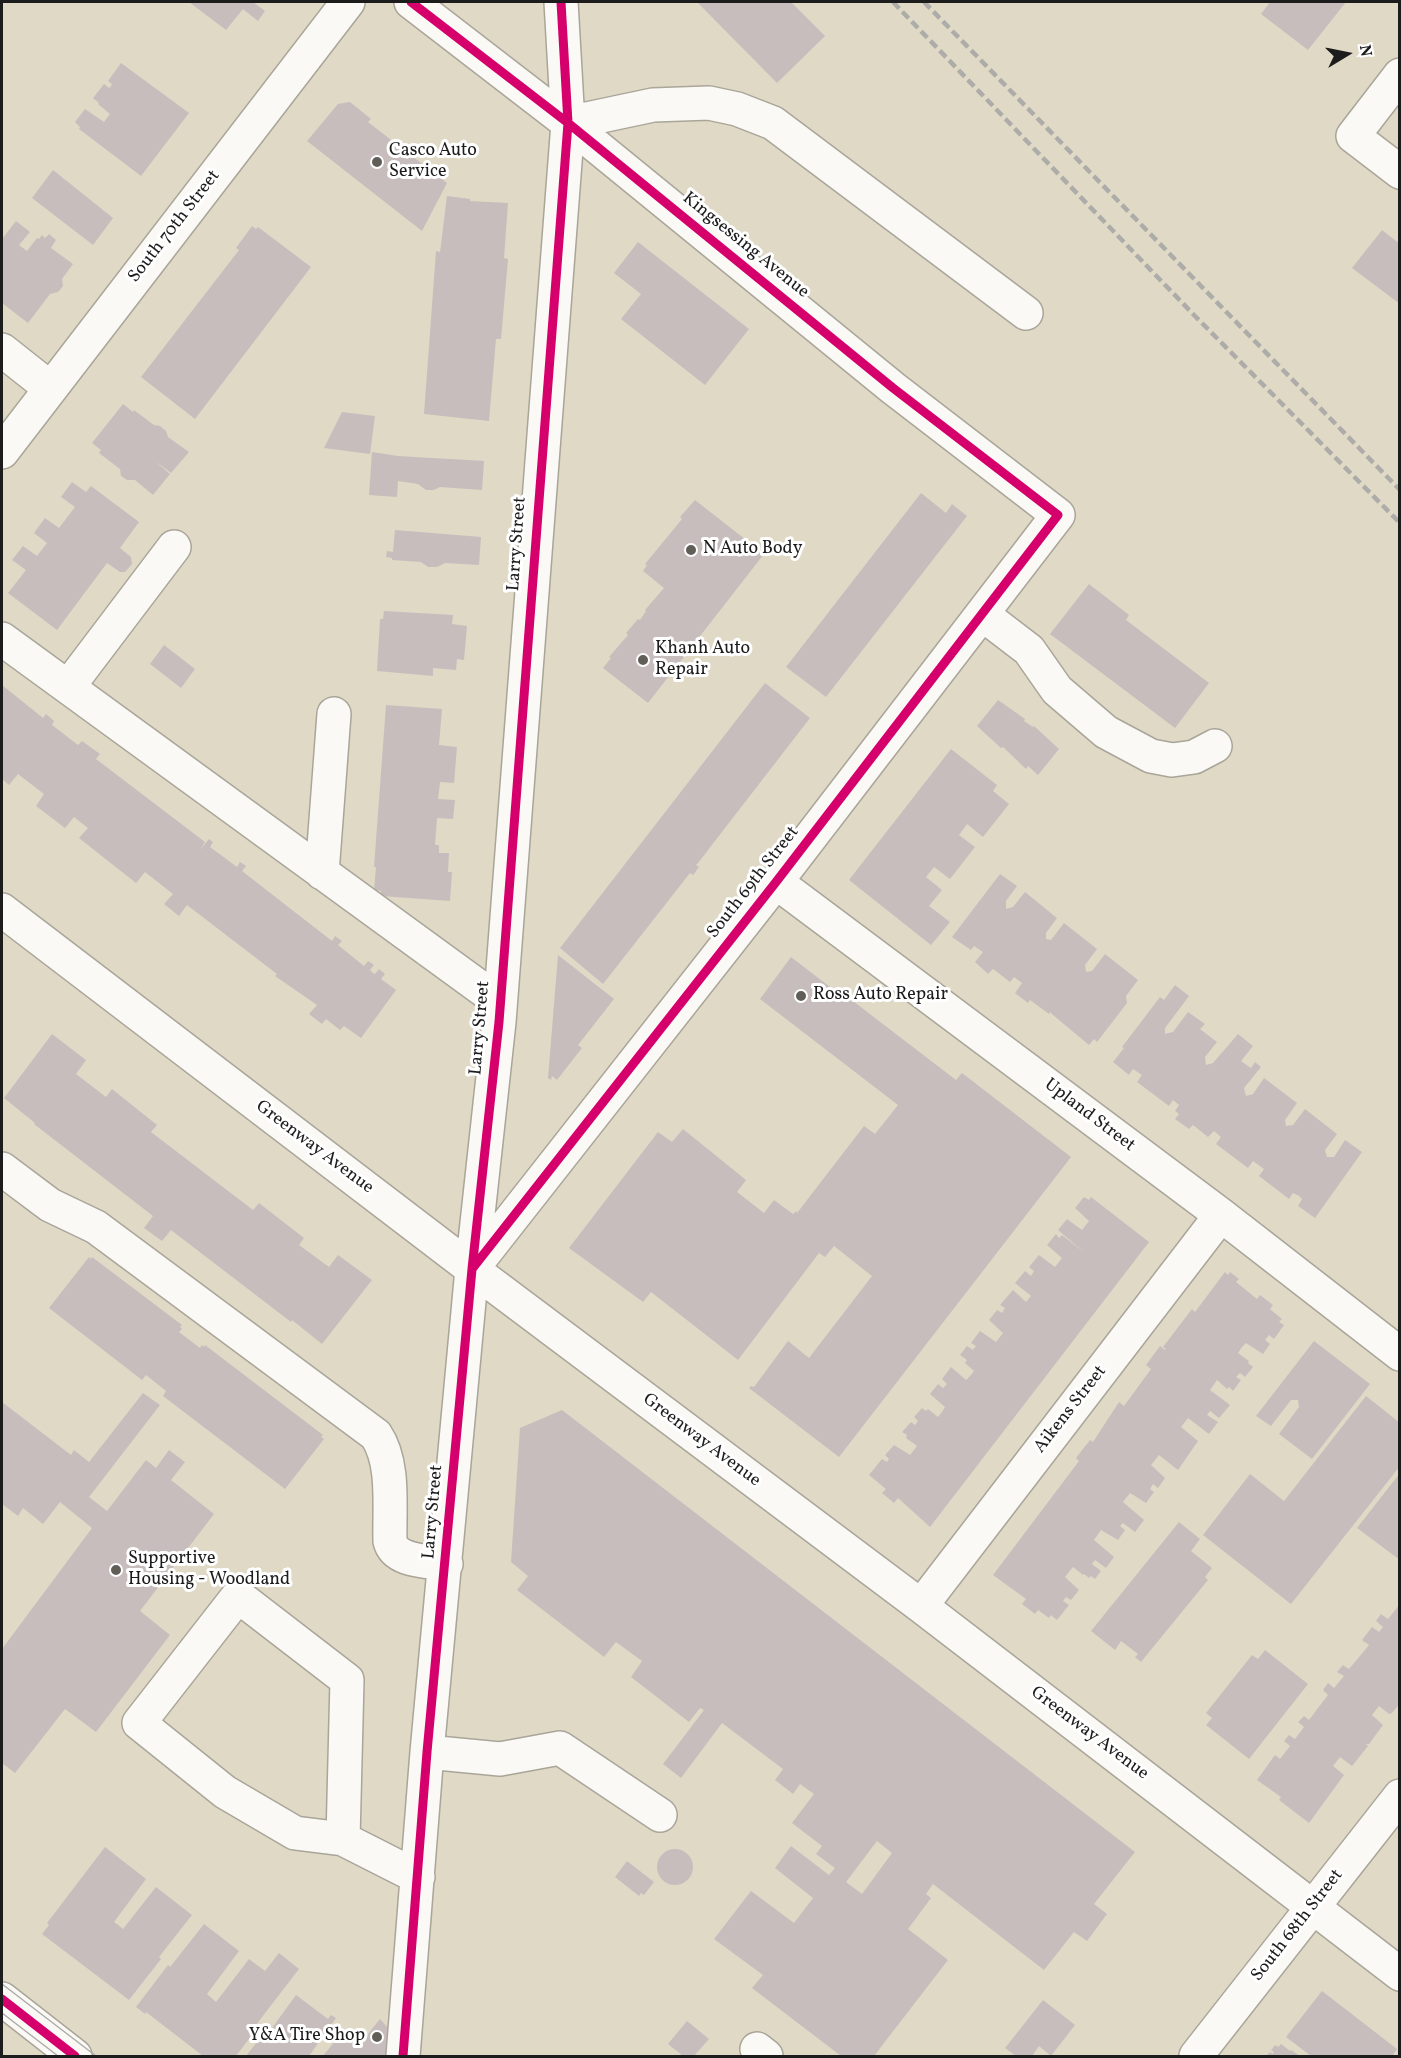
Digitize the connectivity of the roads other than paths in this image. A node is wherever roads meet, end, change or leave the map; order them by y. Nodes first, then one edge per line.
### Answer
1 (348, 2) edge
2 (411, 2) edge
3 (561, 2) edge
4 (1400, 75) edge
5 (568, 123) junction
6 (1400, 172) edge
7 (1026, 313) dead end
8 (2, 350) edge
9 (50, 388) junction
10 (2, 452) edge
11 (1058, 515) joint
12 (174, 547) dead end
13 (982, 614) junction
14 (2, 639) edge
15 (68, 687) junction
16 (334, 714) dead end
17 (1215, 746) dead end
18 (322, 873) junction
19 (776, 882) junction
20 (2, 910) edge
21 (500, 1002) junction
22 (2, 1169) edge
23 (1221, 1215) junction
24 (472, 1269) junction
25 (1400, 1354) edge
26 (446, 1564) junction
27 (921, 1606) junction
28 (427, 1752) junction
29 (1400, 1796) edge
30 (660, 1815) dead end
31 (343, 1839) junction
32 (418, 1877) junction
33 (1314, 1906) junction
34 (1400, 1974) edge
35 (2, 2000) edge
36 (75, 2056) edge
37 (403, 2056) edge
38 (1196, 2056) edge

1 - 9 street, South 70th Street
2 - 5 street, Kingsessing Avenue
3 - 5 street, Larry Street
4 - 6 street
5 - 7 street
5 - 11 street, Kingsessing Avenue
5 - 21 street, Larry Street
8 - 9 street
9 - 10 street, South 70th Street
11 - 13 street, South 69th Street
12 - 15 street
13 - 17 street
13 - 19 street, South 69th Street
14 - 15 street
15 - 18 street
16 - 18 street
18 - 21 street
19 - 23 street, Upland Street
19 - 24 street, South 69th Street
20 - 24 street, Greenway Avenue
21 - 24 street, Larry Street
22 - 26 street
23 - 25 street, Upland Street
23 - 27 street, Aikens Street
24 - 26 street, Larry Street
24 - 27 street, Greenway Avenue
26 - 28 street, Larry Street
27 - 33 street, Greenway Avenue
28 - 30 street
28 - 32 street, Larry Street
29 - 33 street, South 68th Street
31 - 31 street
31 - 32 street
32 - 37 street, Larry Street
33 - 34 street, Greenway Avenue
33 - 38 street, South 68th Street
35 - 36 street

